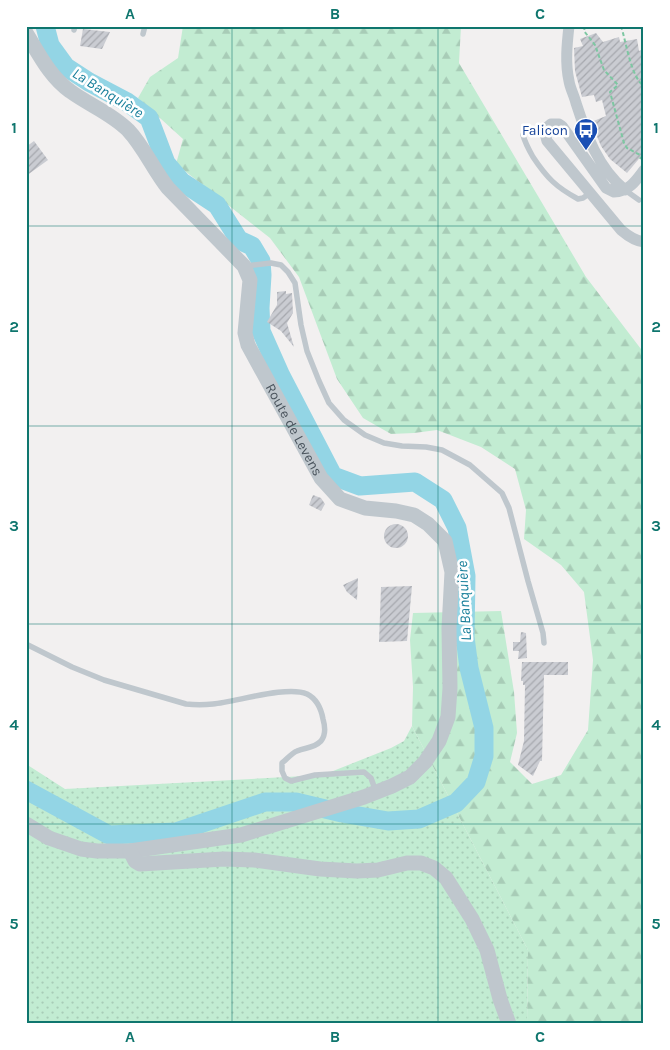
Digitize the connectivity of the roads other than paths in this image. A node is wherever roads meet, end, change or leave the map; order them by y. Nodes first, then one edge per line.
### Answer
1 (145, 26) edge
2 (569, 26) edge
3 (26, 33) edge
4 (143, 34) dead end
5 (523, 136) dead end
6 (644, 170) edge
7 (625, 190) junction
8 (590, 194) junction
9 (639, 200) dead end
10 (644, 242) edge
11 (248, 266) junction
12 (26, 644) edge
13 (544, 644) dead end
14 (370, 794) junction
15 (26, 824) edge
16 (130, 851) junction
17 (509, 1024) edge

1 - 4 lane
2 - 7 street
3 - 11 street
5 - 8 lane
6 - 7 street
7 - 8 street
7 - 9 lane
8 - 10 street
11 - 13 lane
11 - 14 street, Route de Levens
12 - 14 lane
14 - 16 street, Route de Levens
15 - 16 street, Route de Levens
16 - 17 street

